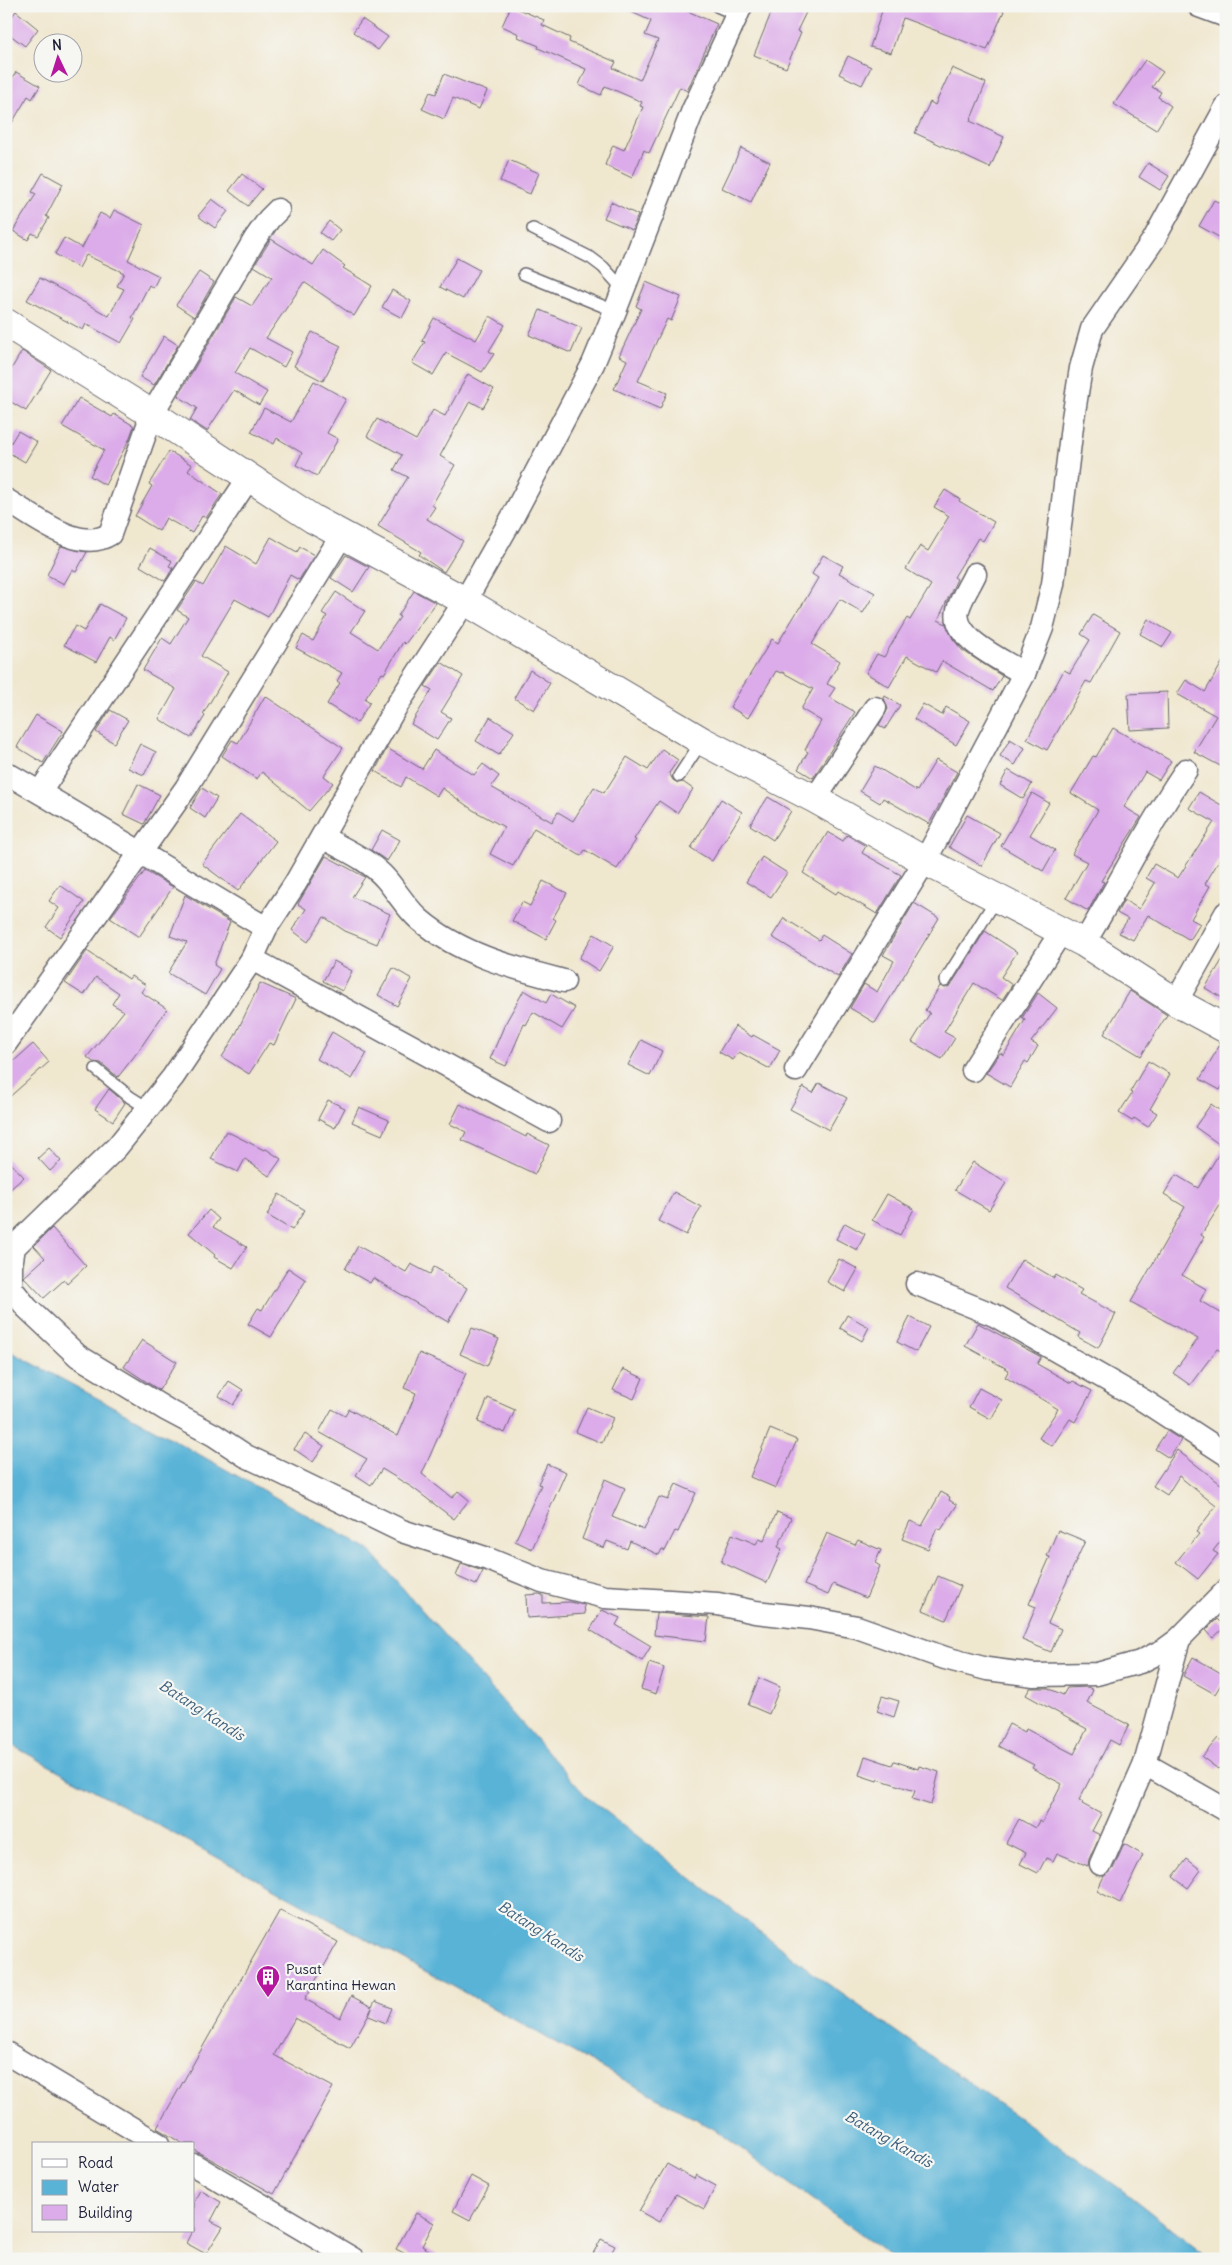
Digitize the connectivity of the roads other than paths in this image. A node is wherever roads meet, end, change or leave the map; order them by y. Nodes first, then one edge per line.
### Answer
1 (1199, 6) edge
2 (732, 9) edge
3 (1226, 16) edge
4 (1226, 106) edge
5 (278, 210) dead end
6 (532, 229) dead end
7 (524, 274) dead end
8 (624, 290) junction
9 (616, 311) junction
10 (6, 323) edge
11 (152, 414) junction
12 (248, 478) junction
13 (6, 500) edge
14 (342, 535) junction
15 (976, 574) dead end
16 (465, 601) junction
17 (1024, 674) junction
18 (875, 708) dead end
19 (702, 741) junction
20 (1186, 770) dead end
21 (6, 773) edge
22 (679, 776) dead end
23 (40, 792) junction
24 (815, 799) junction
25 (322, 837) junction
26 (139, 853) junction
27 (925, 861) junction
28 (997, 898) junction
29 (1226, 913) edge
30 (266, 928) junction
31 (1072, 938) junction
32 (252, 959) junction
33 (564, 981) dead end
34 (945, 981) dead end
35 (1176, 1002) junction
36 (1226, 1029) edge
37 (6, 1043) edge
38 (96, 1069) dead end
39 (796, 1070) dead end
40 (973, 1070) dead end
41 (149, 1109) junction
42 (549, 1121) dead end
43 (916, 1284) dead end
44 (1226, 1454) edge
45 (1226, 1592) edge
46 (1179, 1639) junction
47 (1144, 1764) junction
48 (1226, 1810) edge
49 (1101, 1864) dead end
50 (6, 2053) edge
51 (155, 2142) edge
52 (195, 2166) edge
53 (353, 2259) edge

1 - 3 street
2 - 8 street
4 - 17 street
5 - 11 street
6 - 8 lane
7 - 9 lane
8 - 9 street
9 - 16 street
10 - 11 street
11 - 12 street
11 - 13 street
12 - 14 street
12 - 23 street
14 - 16 street
14 - 26 street
15 - 17 street
16 - 19 street
16 - 25 street
17 - 27 street
18 - 24 street
19 - 22 lane
19 - 24 street
20 - 31 street
21 - 23 street
23 - 26 street
24 - 27 street
25 - 30 street
25 - 33 street
26 - 30 street
26 - 37 street
27 - 28 street
27 - 39 street
28 - 31 street
28 - 34 lane
29 - 35 street
30 - 32 street
31 - 35 street
31 - 40 street
32 - 41 street
32 - 42 street
35 - 36 street
38 - 41 lane
41 - 46 street
43 - 44 street
45 - 46 street
46 - 47 street
47 - 48 street
47 - 49 street
50 - 51 street
52 - 53 street

